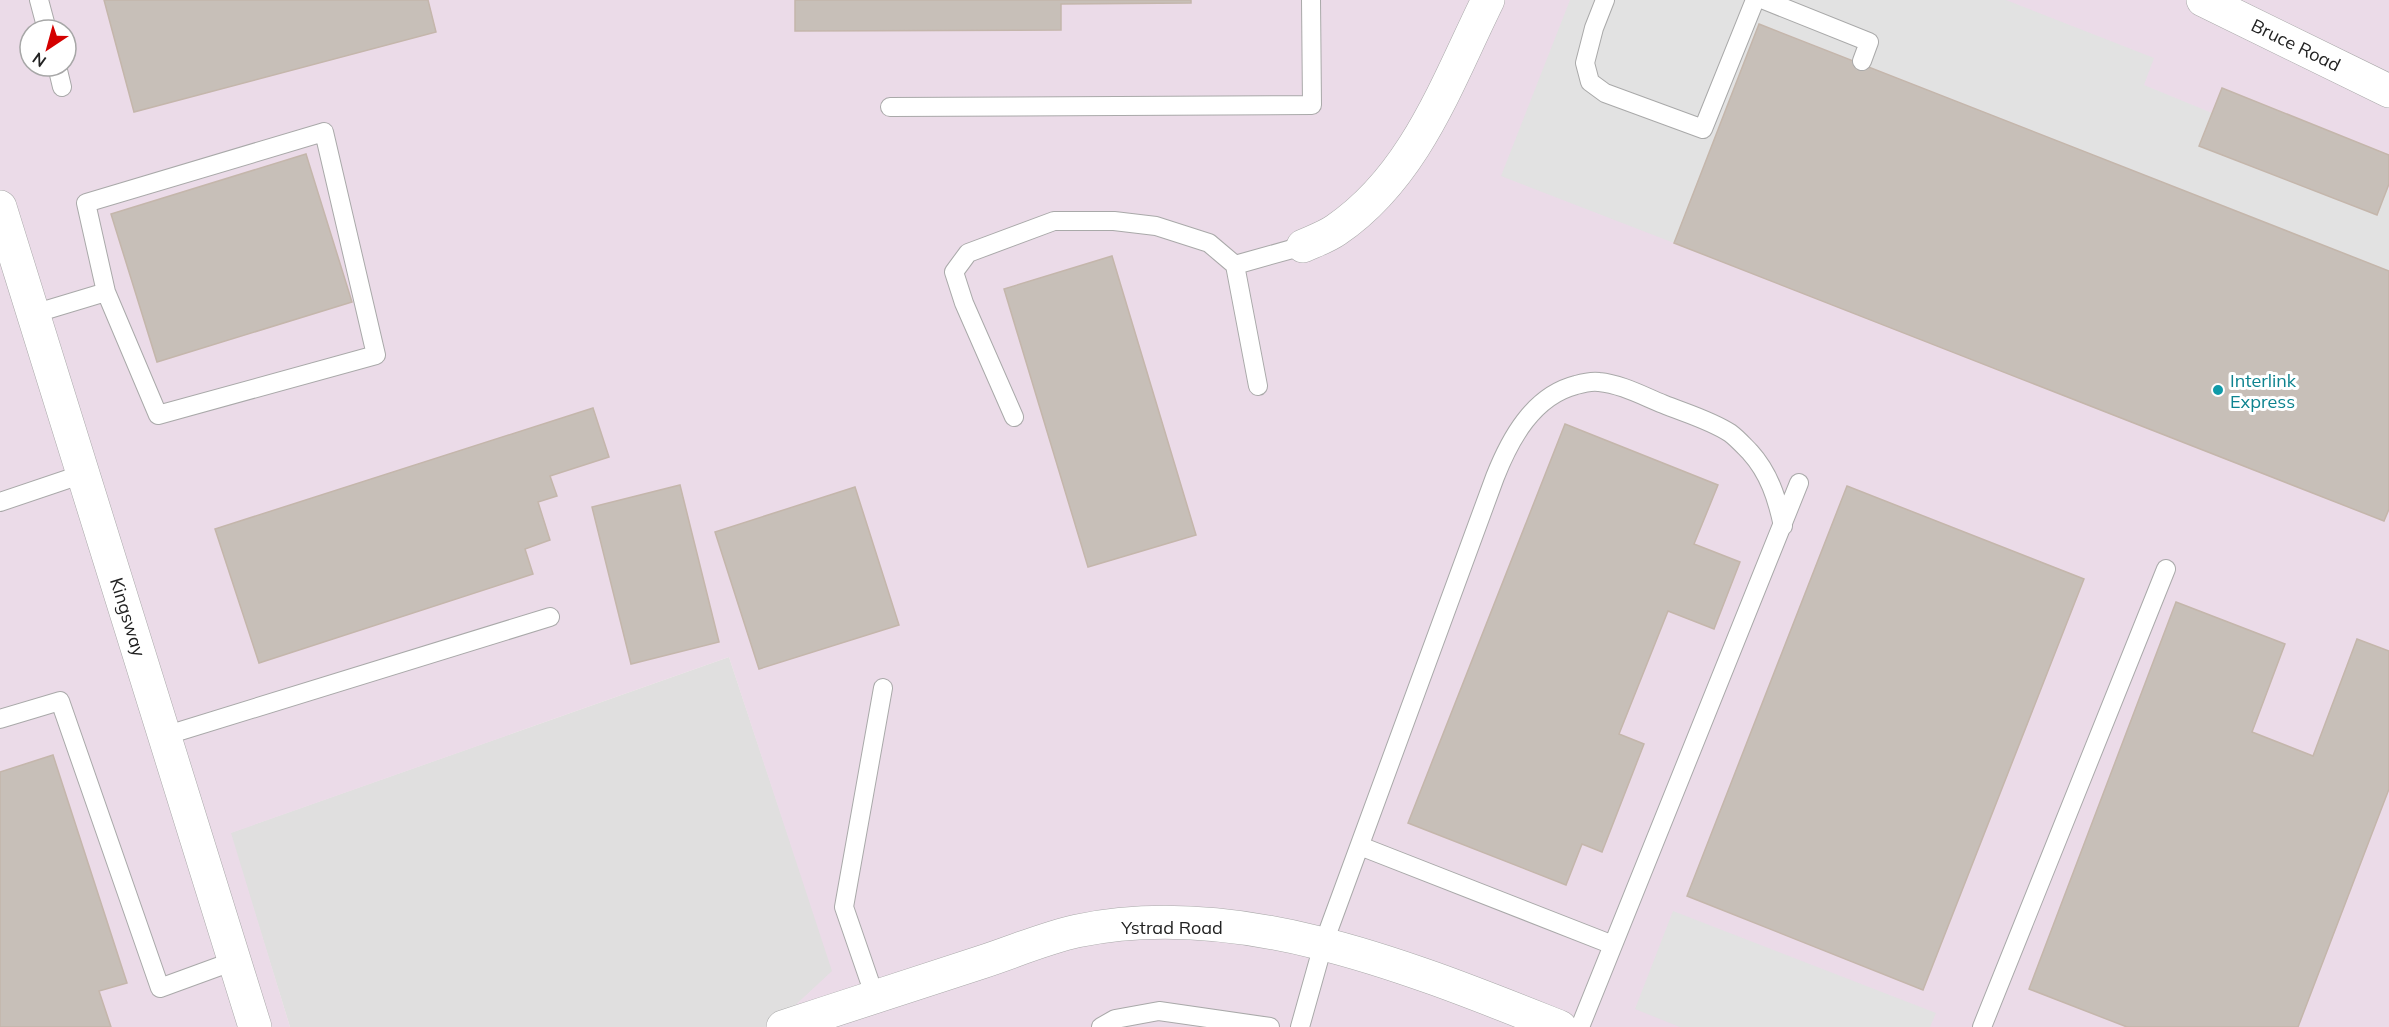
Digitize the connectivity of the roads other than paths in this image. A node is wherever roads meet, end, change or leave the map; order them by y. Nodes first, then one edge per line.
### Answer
1 (39, 0) edge
2 (1311, 0) edge
3 (1488, 0) edge
4 (1605, 0) edge
5 (1755, 0) edge
6 (1764, 0) edge
7 (2203, 0) edge
8 (44, 18) edge
9 (1862, 61) dead end
10 (60, 78) edge
11 (62, 87) dead end
12 (2389, 91) edge
13 (890, 107) dead end
14 (0, 207) edge
15 (1303, 246) joint
16 (1235, 266) junction
17 (106, 292) junction
18 (33, 314) junction
19 (1258, 386) dead end
20 (1014, 417) dead end
21 (83, 474) junction
22 (1799, 483) dead end
23 (0, 502) edge
24 (1783, 526) junction
25 (2166, 569) dead end
26 (550, 617) dead end
27 (883, 688) dead end
28 (0, 719) edge
29 (164, 736) junction
30 (1360, 846) junction
31 (1323, 945) junction
32 (1613, 945) junction
33 (234, 961) junction
34 (875, 997) junction
35 (255, 1027) edge
36 (783, 1027) edge
37 (1101, 1027) edge
38 (1270, 1027) edge
39 (1300, 1027) edge
40 (1560, 1027) edge
41 (1580, 1027) edge
42 (1982, 1027) edge

1 - 8 lane
2 - 13 lane
3 - 15 street
4 - 5 lane
6 - 9 lane
7 - 12 street, Bruce Road
10 - 11 lane
14 - 18 street, Kingsway
15 - 16 lane
16 - 19 lane
16 - 20 lane
17 - 17 lane
17 - 18 lane
18 - 21 street, Kingsway
21 - 23 lane
21 - 29 street, Kingsway
22 - 24 lane
24 - 30 lane
24 - 32 lane
25 - 42 lane
26 - 29 lane
27 - 34 lane
28 - 33 lane
29 - 33 street, Kingsway
30 - 31 lane
30 - 32 lane
31 - 34 street, Ystrad Road
31 - 39 lane
31 - 40 street, Ystrad Road
32 - 41 lane
33 - 35 street, Kingsway
34 - 36 street, Ystrad Road
37 - 38 lane

